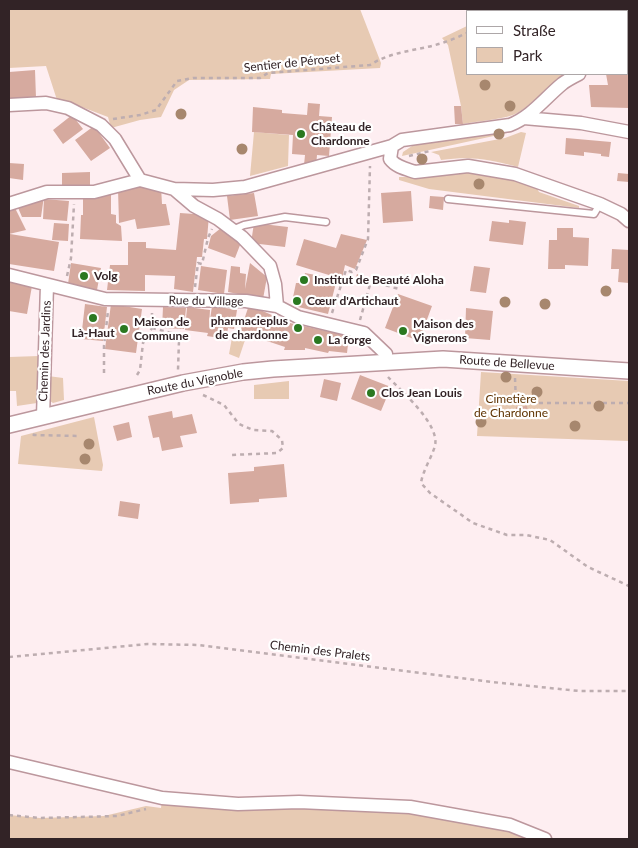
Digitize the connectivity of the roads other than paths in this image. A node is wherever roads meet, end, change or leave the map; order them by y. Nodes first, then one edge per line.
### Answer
1 (577, 75) edge
2 (9, 105) edge
3 (524, 118) junction
4 (629, 132) edge
5 (392, 146) junction
6 (140, 180) junction
7 (174, 189) junction
8 (448, 199) dead end
9 (9, 204) edge
10 (600, 204) junction
11 (629, 221) edge
12 (326, 222) dead end
13 (232, 230) junction
14 (9, 275) edge
15 (47, 285) junction
16 (277, 306) junction
17 (384, 362) junction
18 (629, 372) edge
19 (43, 417) junction
20 (9, 425) edge
21 (9, 762) edge
22 (545, 839) edge

1 - 3 street
2 - 6 street
3 - 4 street
3 - 5 street
5 - 7 street
5 - 10 street
6 - 7 street
6 - 9 street
7 - 13 street
8 - 10 lane
10 - 11 street
12 - 13 lane
13 - 16 street
14 - 15 street, Rue du Village
15 - 16 street, Rue du Village
15 - 19 street, Chemin des Jardins
16 - 17 street, Rue du Village
17 - 18 street, Route de Bellevue
17 - 19 street, Route du Vignoble
19 - 20 street, Route du Vignoble
21 - 22 street

